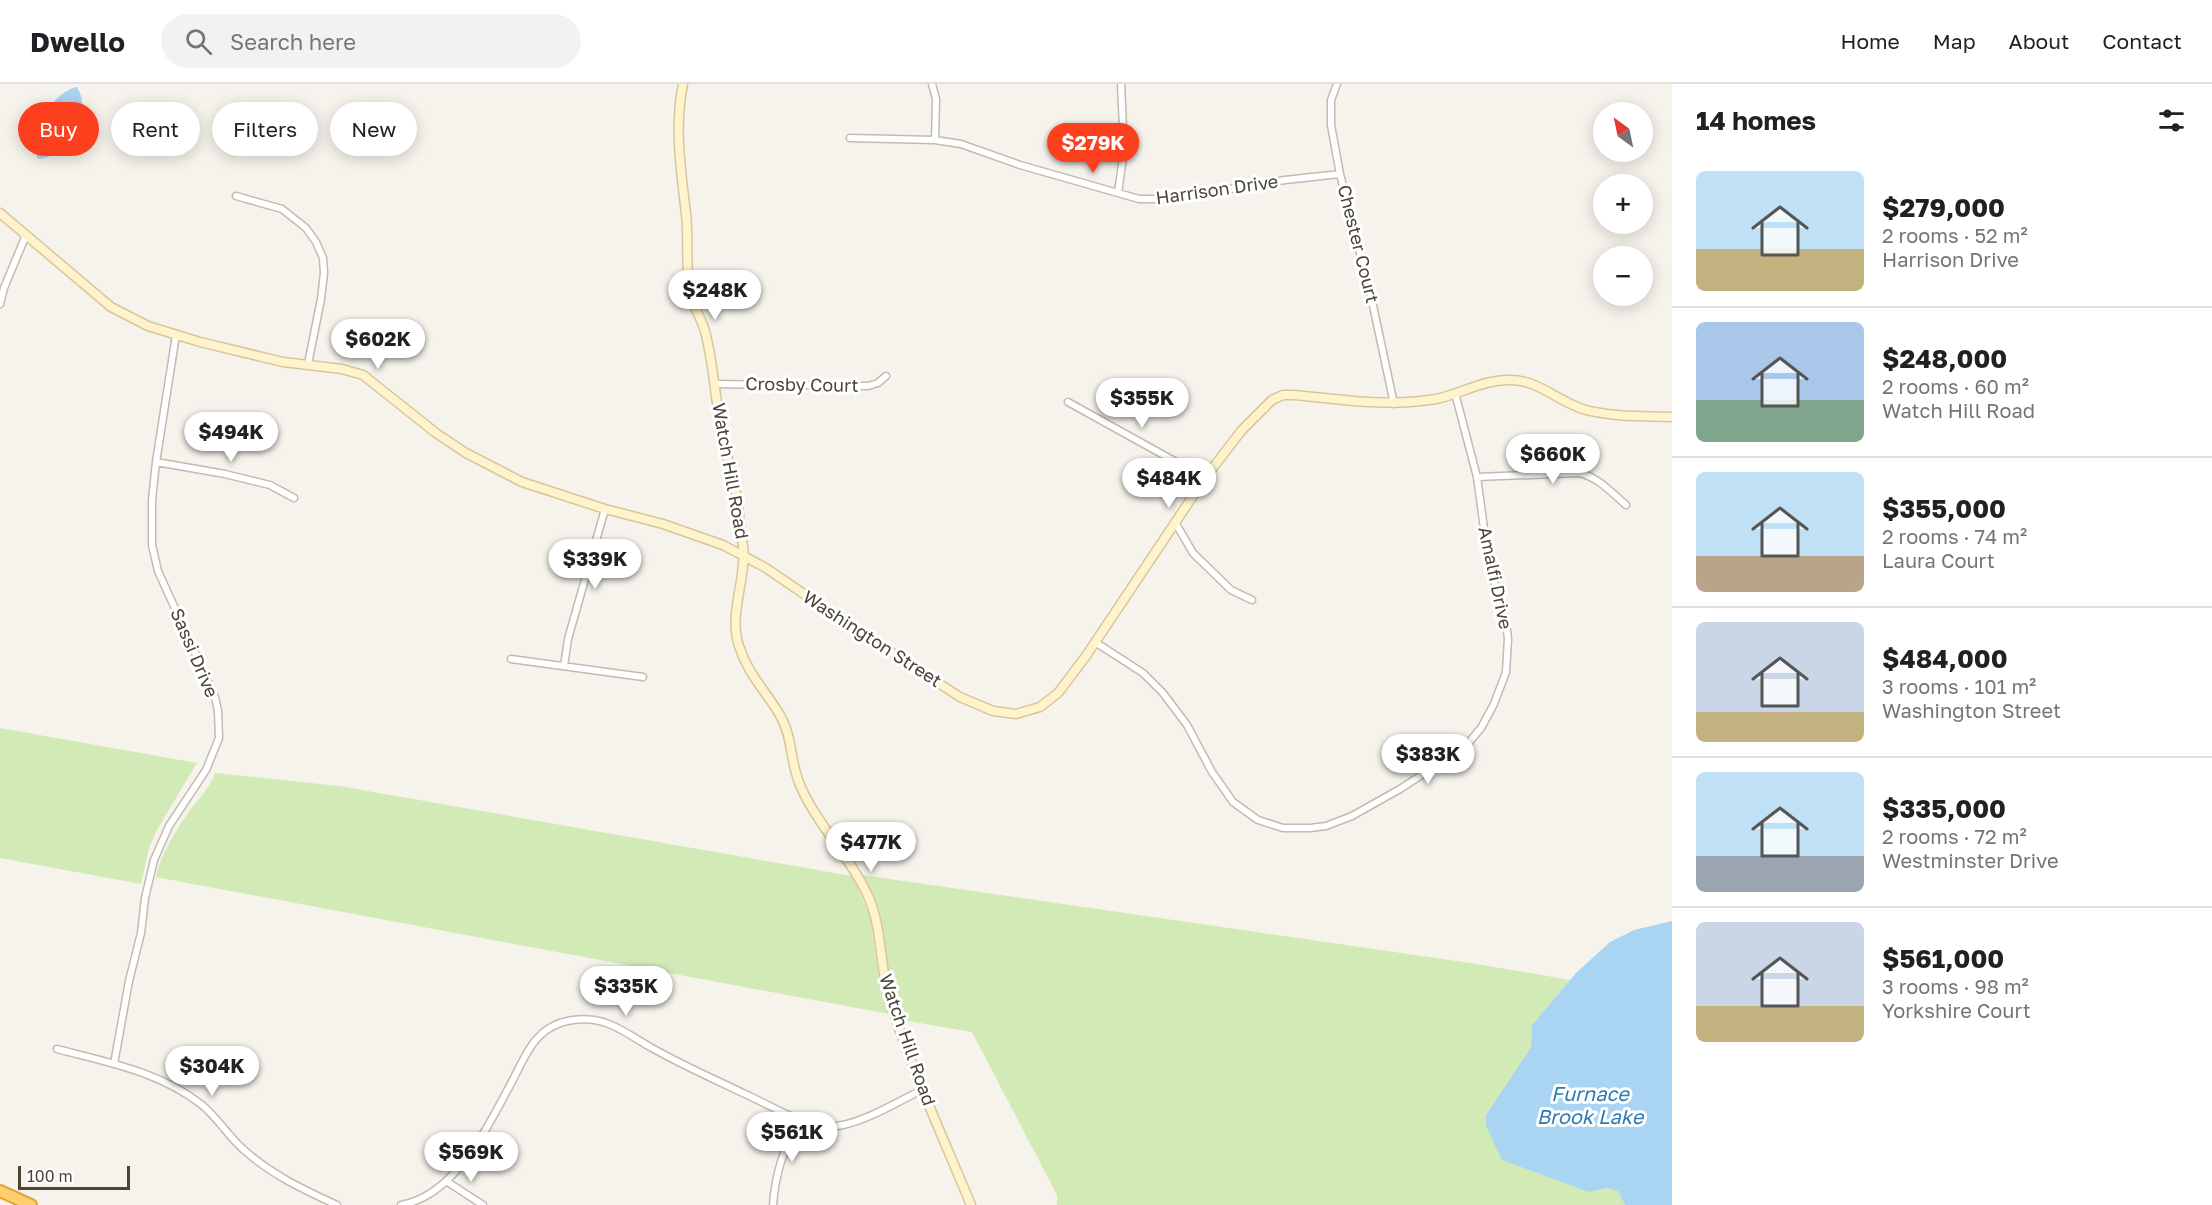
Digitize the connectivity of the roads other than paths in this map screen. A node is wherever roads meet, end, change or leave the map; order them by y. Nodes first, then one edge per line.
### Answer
1 (683, 84) edge
2 (932, 84) edge
3 (1121, 84) edge
4 (1336, 84) edge
5 (849, 138) dead end
6 (935, 140) junction
7 (1340, 174) junction
8 (1118, 193) junction
9 (236, 196) dead end
10 (0, 213) edge
11 (26, 235) junction
12 (0, 304) edge
13 (176, 335) junction
14 (308, 364) junction
15 (886, 376) dead end
16 (715, 384) junction
17 (1455, 393) junction
18 (1068, 402) dead end
19 (1394, 404) junction
20 (1671, 417) edge
21 (156, 462) junction
22 (1478, 477) junction
23 (1205, 478) junction
24 (294, 498) dead end
25 (1626, 505) dead end
26 (605, 509) junction
27 (1176, 522) junction
28 (744, 556) junction
29 (1252, 600) dead end
30 (1095, 642) junction
31 (511, 659) dead end
32 (564, 666) junction
33 (643, 677) dead end
34 (57, 1049) dead end
35 (114, 1064) junction
36 (922, 1090) junction
37 (798, 1119) junction
38 (446, 1181) junction
39 (0, 1191) edge
40 (32, 1205) edge
41 (337, 1205) edge
42 (401, 1205) edge
43 (483, 1205) edge
44 (773, 1205) edge
45 (971, 1205) edge

1 - 16 street, Watch Hill Road
2 - 6 street
3 - 8 street
4 - 7 street, Chester Court
5 - 6 street, Harrison Drive
6 - 8 street, Harrison Drive
7 - 8 street, Harrison Drive
7 - 19 street, Chester Court
9 - 14 street
10 - 11 street, Washington Street
11 - 12 street
11 - 13 street, Washington Street
13 - 14 street, Washington Street
13 - 21 street, Sassi Drive
14 - 26 street, Washington Street
15 - 16 street, Crosby Court
16 - 28 street, Watch Hill Road
17 - 19 street, Washington Street
17 - 20 street, Washington Street
17 - 22 street, Amalfi Drive
18 - 23 street
19 - 23 street, Washington Street
21 - 24 street
21 - 35 street, Sassi Drive
22 - 25 street
22 - 30 street, Amalfi Drive
23 - 27 street, Washington Street
26 - 28 street, Washington Street
26 - 32 street
27 - 29 street
27 - 30 street, Washington Street
28 - 30 street, Washington Street
28 - 36 street, Watch Hill Road
31 - 32 street
32 - 33 street
34 - 35 street
35 - 41 street
36 - 37 street
36 - 45 street, Watch Hill Road
37 - 38 street
37 - 44 street
38 - 42 street
38 - 43 street
39 - 40 highway

